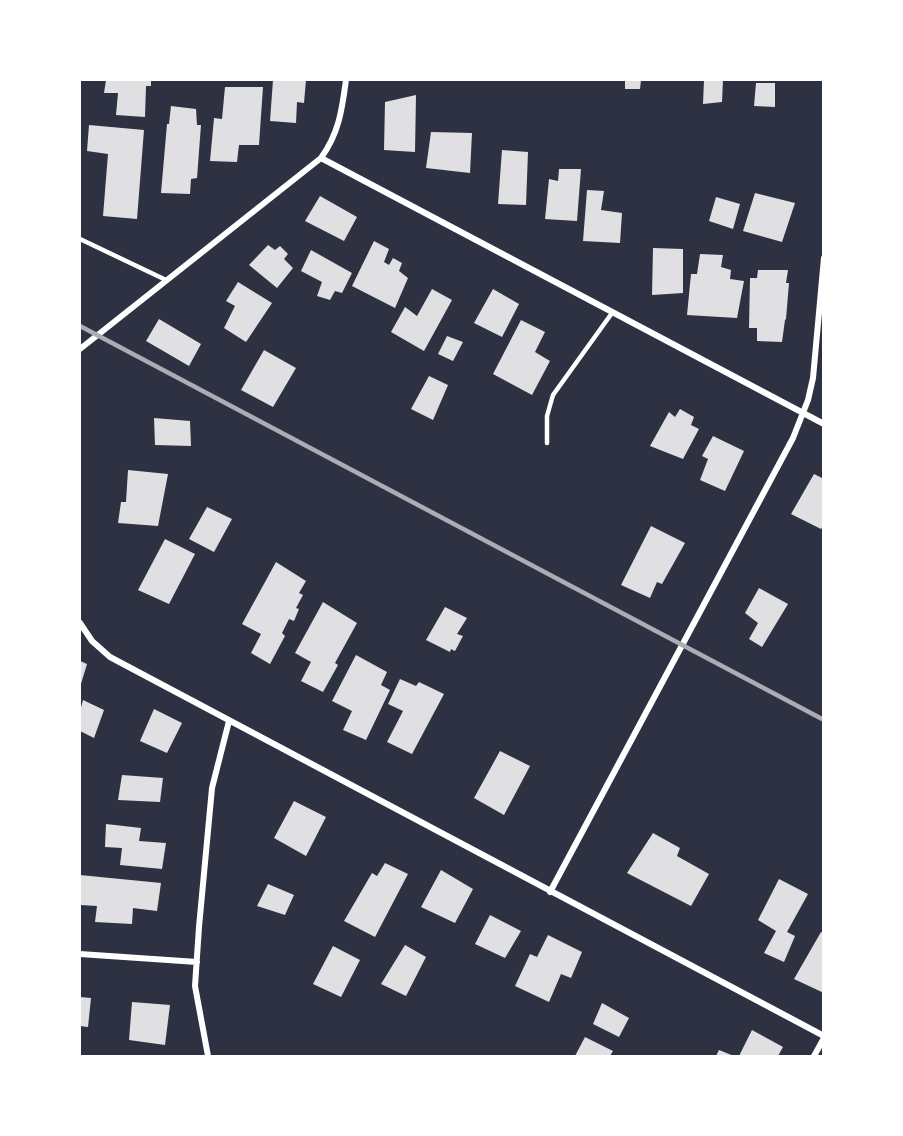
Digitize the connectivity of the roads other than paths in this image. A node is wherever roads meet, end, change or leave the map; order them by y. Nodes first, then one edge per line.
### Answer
1 (346, 80) edge
2 (321, 158) junction
3 (80, 239) edge
4 (824, 258) edge
5 (166, 280) junction
6 (612, 312) junction
7 (80, 349) edge
8 (803, 414) junction
9 (824, 424) edge
10 (547, 443) dead end
11 (80, 623) edge
12 (229, 721) junction
13 (550, 892) junction
14 (80, 954) edge
15 (196, 962) junction
16 (824, 1037) edge
17 (208, 1056) edge
18 (814, 1056) edge

1 - 2 street
2 - 5 street
2 - 6 street
3 - 5 lane
4 - 8 street
5 - 7 street
6 - 8 street
6 - 10 lane
8 - 9 street
8 - 13 street
11 - 12 street
12 - 13 street
12 - 15 street
13 - 16 street
14 - 15 street
15 - 17 street
16 - 18 street

